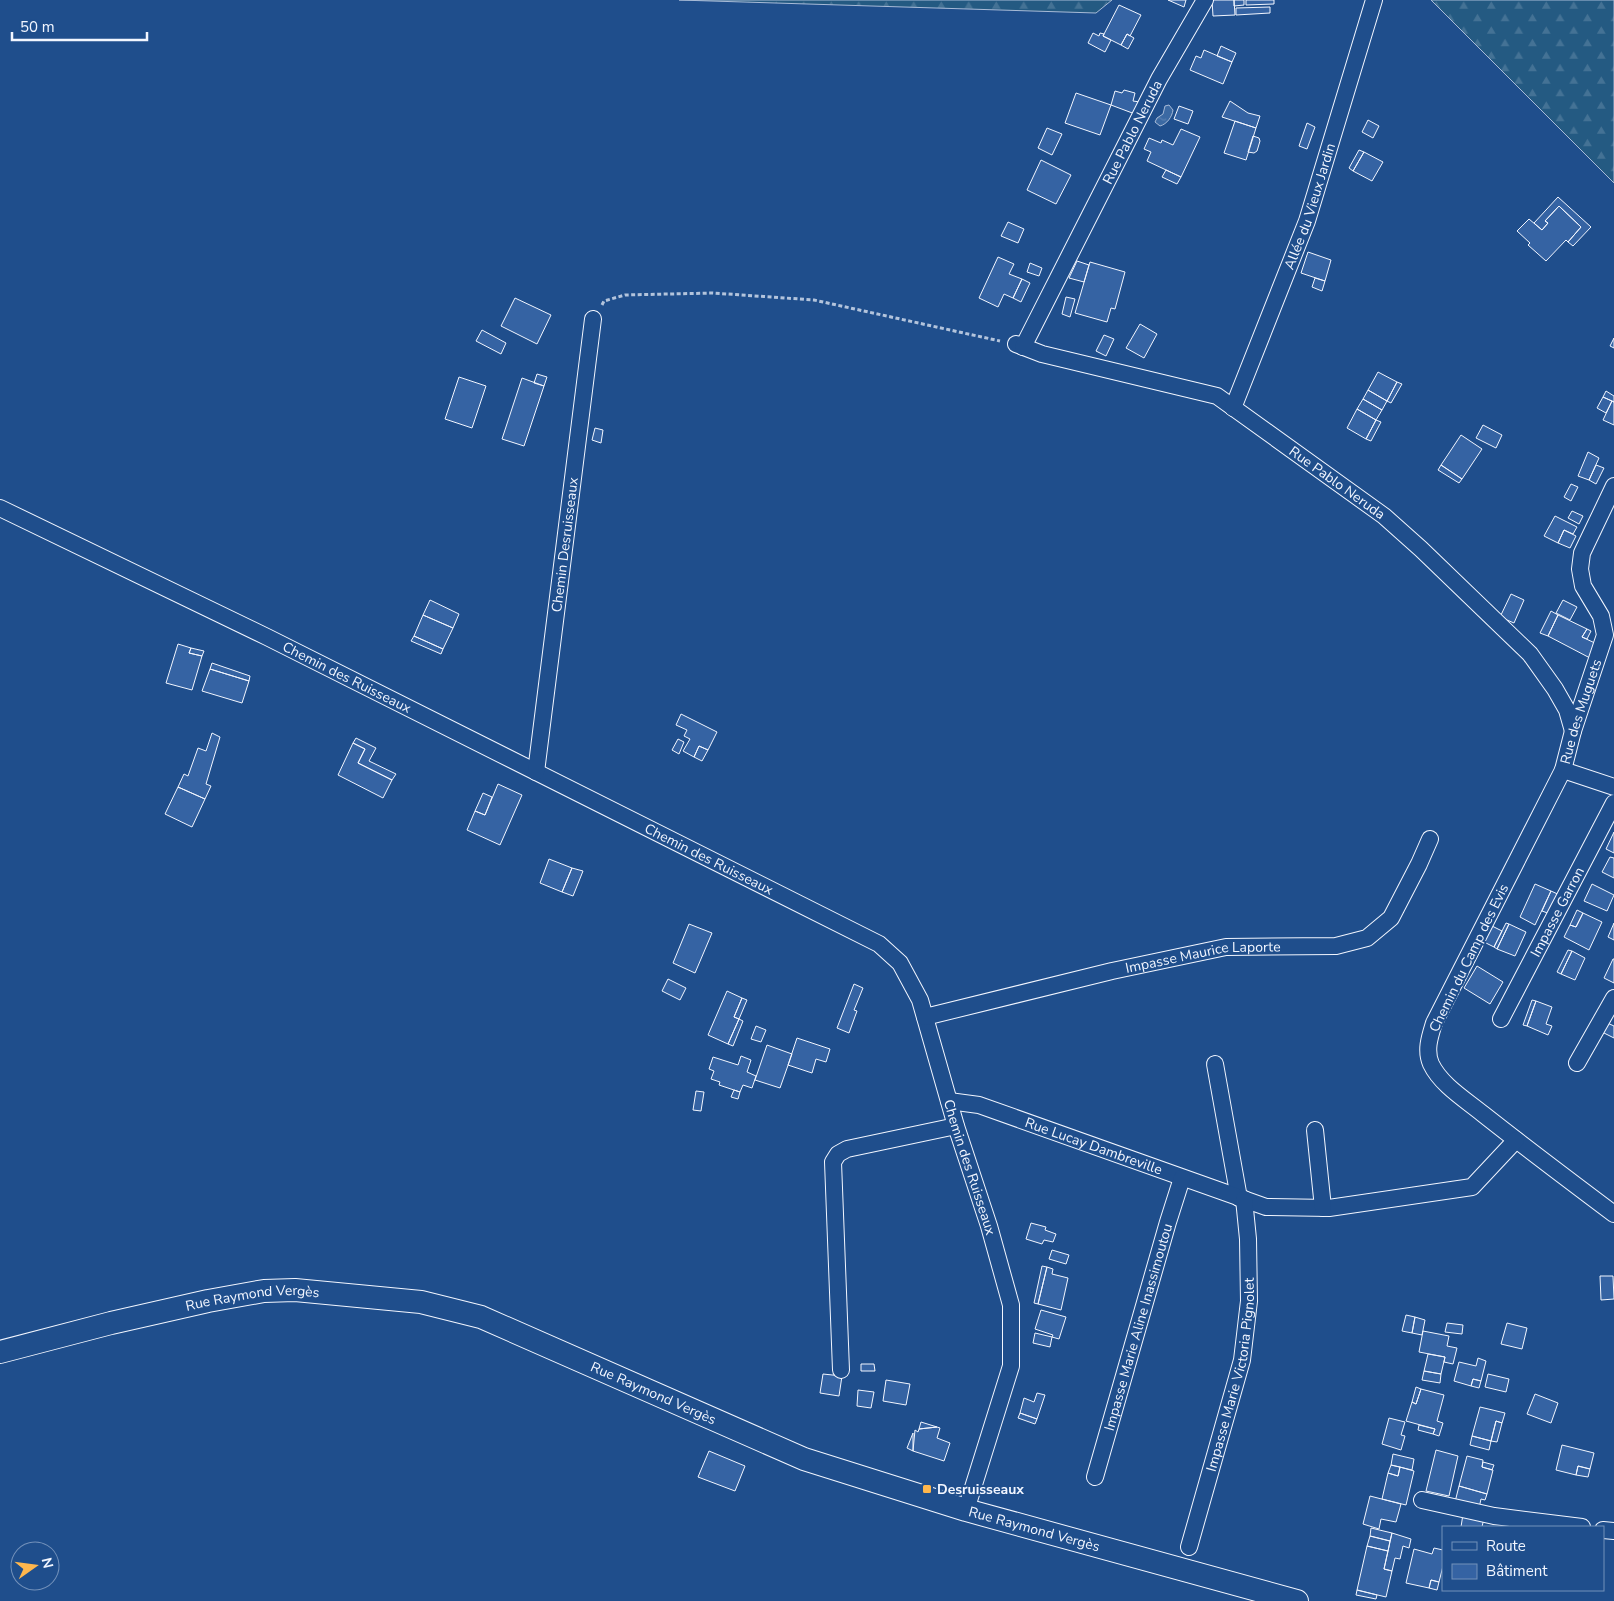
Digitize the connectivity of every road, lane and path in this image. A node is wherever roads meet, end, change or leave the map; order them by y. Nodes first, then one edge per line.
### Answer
1 (1205, 0) edge
2 (1374, 0) edge
3 (593, 319) joint
4 (1019, 345) junction
5 (1233, 408) junction
6 (1614, 486) edge
7 (0, 508) edge
8 (1573, 731) junction
9 (1563, 770) junction
10 (536, 772) junction
11 (1614, 787) edge
12 (1614, 803) edge
13 (1430, 839) dead end
14 (1614, 998) edge
15 (925, 1016) junction
16 (1500, 1019) dead end
17 (1577, 1063) dead end
18 (1215, 1064) dead end
19 (949, 1101) junction
20 (956, 1126) junction
21 (1315, 1130) dead end
22 (1516, 1140) junction
23 (1182, 1178) junction
24 (1241, 1198) junction
25 (1323, 1208) junction
26 (1614, 1214) edge
27 (0, 1352) edge
28 (841, 1370) dead end
29 (1095, 1477) dead end
30 (1422, 1500) dead end
31 (966, 1510) junction
32 (1574, 1526) edge
33 (1189, 1547) dead end
34 (1297, 1601) edge

1 - 4 street, Rue Pablo Neruda
2 - 5 street, Allée du Vieux Jardin
3 - 4 path
3 - 10 street, Chemin Desruisseaux
4 - 5 street, Rue Pablo Neruda
5 - 8 street, Rue Pablo Neruda
6 - 8 street, Rue des Muguets
7 - 10 street, Chemin des Ruisseaux
8 - 9 street, Rue des Muguets
9 - 11 street
9 - 22 street, Chemin du Camp des Evis
10 - 15 street, Chemin des Ruisseaux
12 - 16 street, Impasse Garron
13 - 15 street, Impasse Maurice Laporte
14 - 17 street
15 - 19 street, Chemin des Ruisseaux
18 - 24 street
19 - 20 street, Chemin des Ruisseaux
19 - 23 street, Rue Lucay Dambreville
20 - 28 street
20 - 31 street, Chemin des Ruisseaux
21 - 25 street
22 - 25 street, Rue Lucay Dambreville
22 - 26 street, Chemin du Camp des Evis
23 - 24 street, Rue Lucay Dambreville
23 - 29 street, Impasse Marie Aline Inassimoutou
24 - 25 street, Rue Lucay Dambreville
24 - 33 street, Impasse Marie Victoria Pignolet
27 - 31 main road, Rue Raymond Vergès
30 - 32 street
31 - 34 main road, Rue Raymond Vergès

